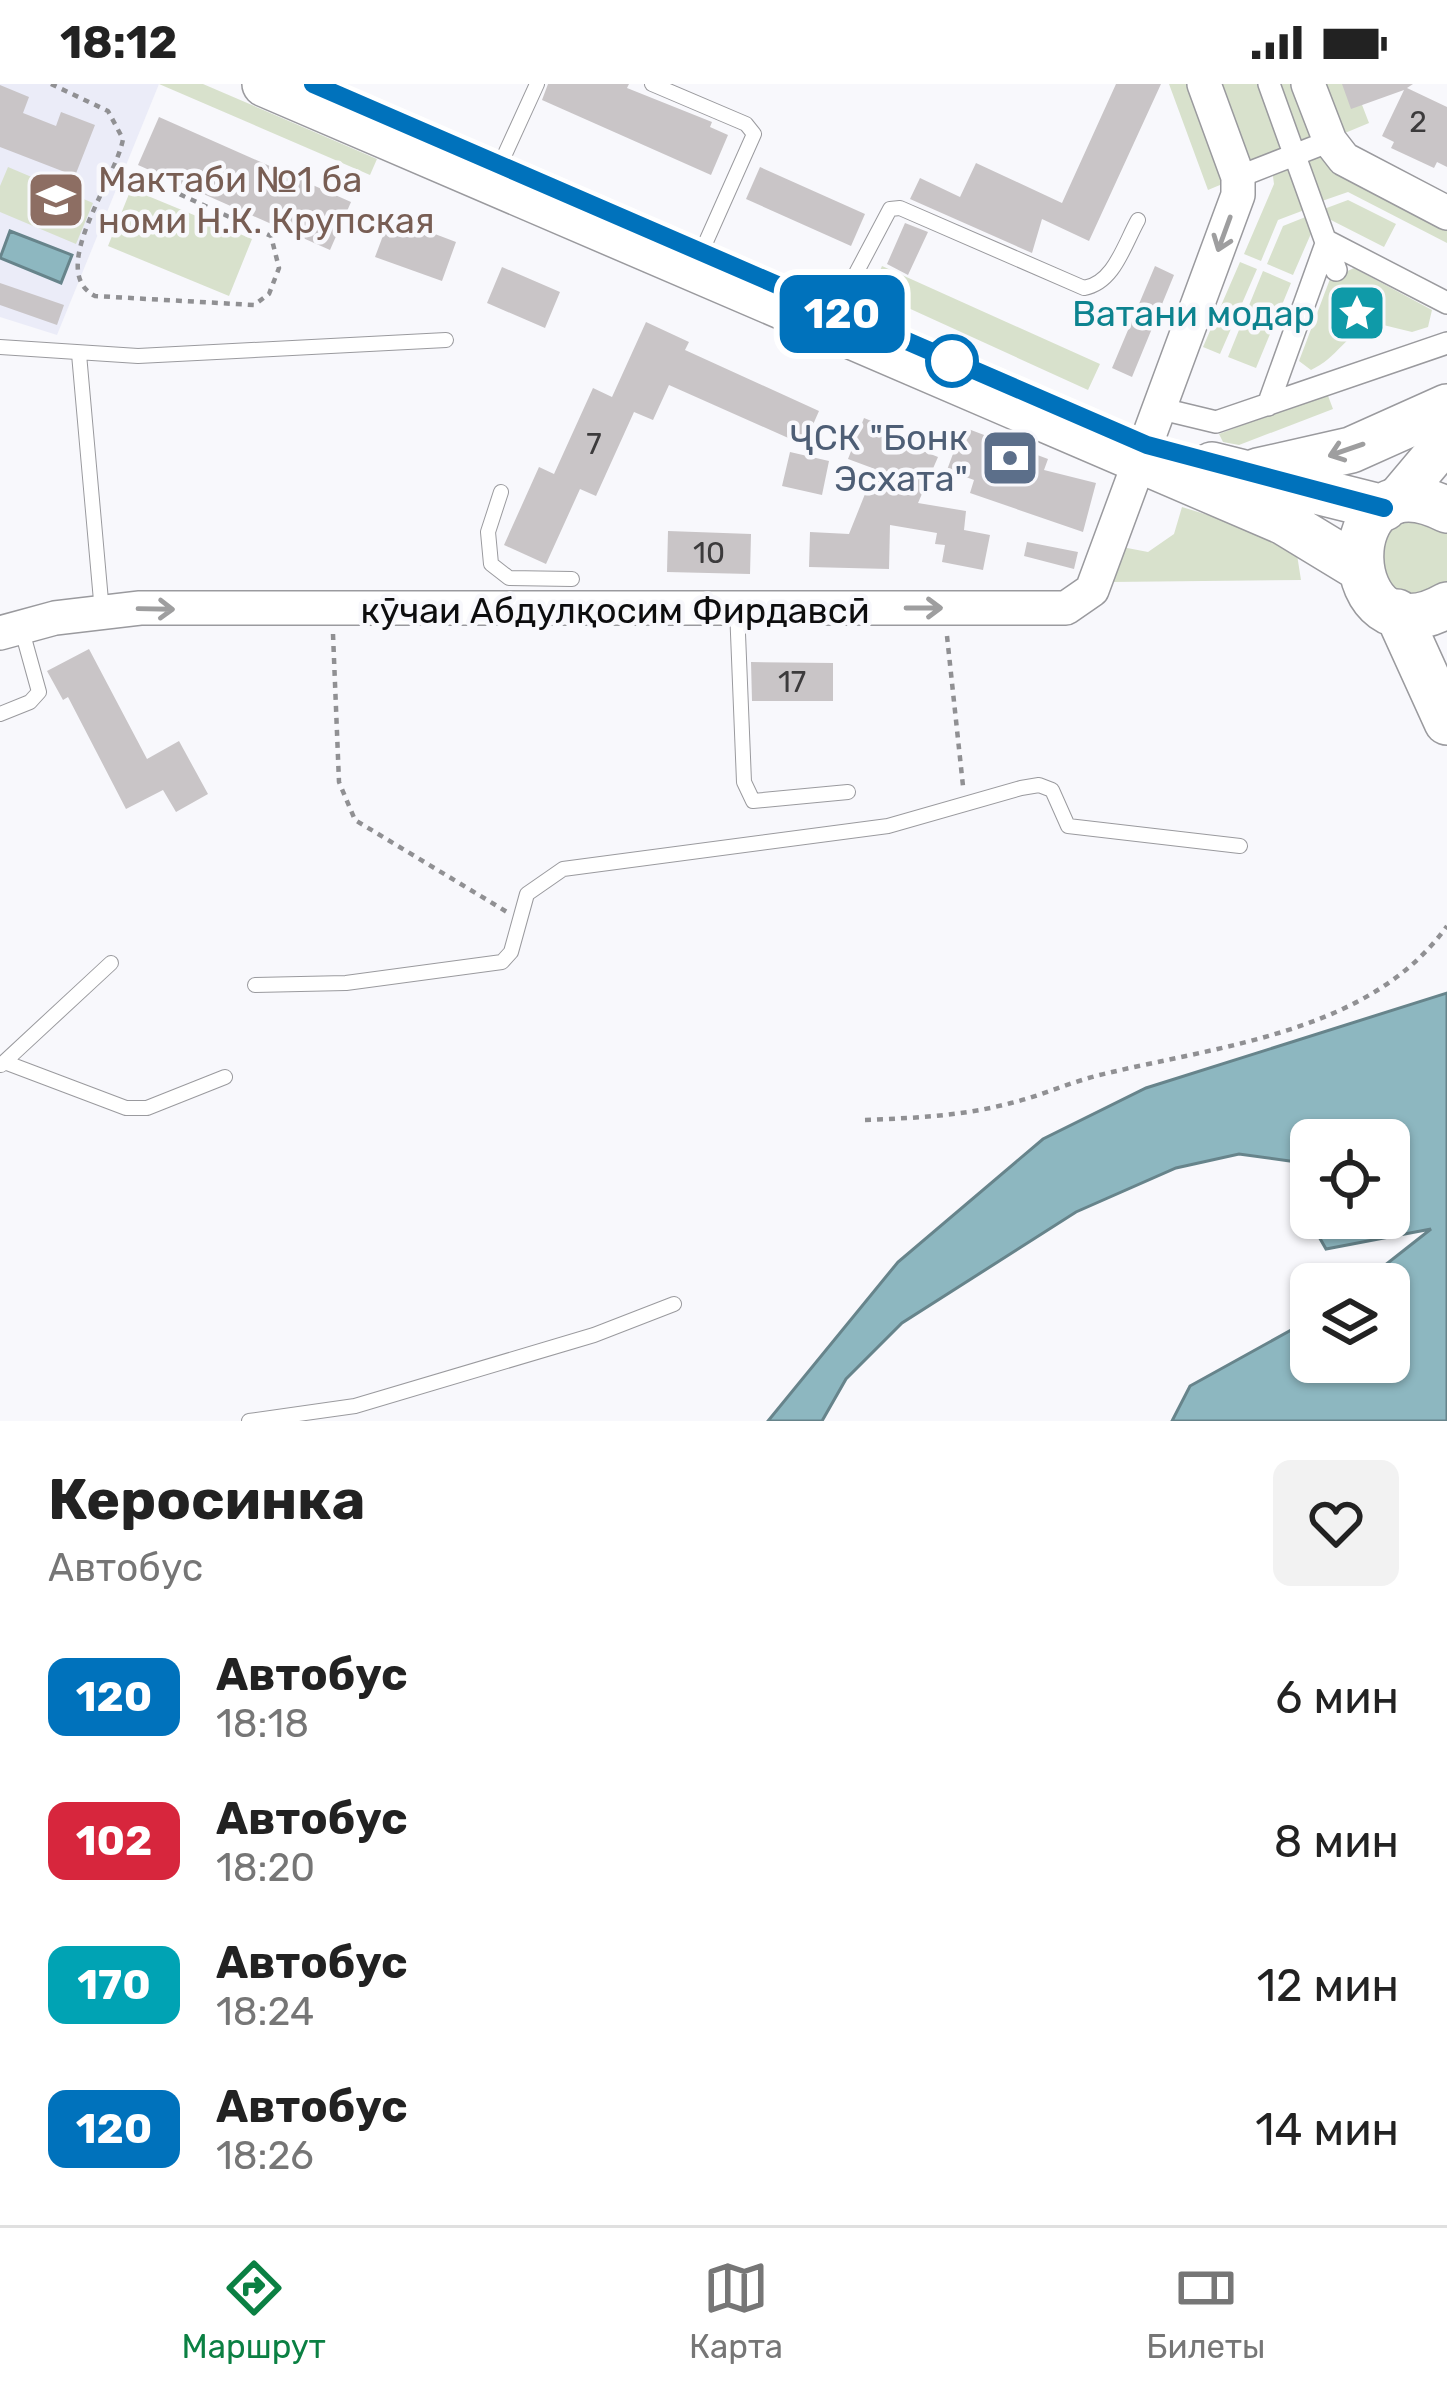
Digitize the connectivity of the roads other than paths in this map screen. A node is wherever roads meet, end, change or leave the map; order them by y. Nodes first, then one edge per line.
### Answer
1 (265, 84) edge
2 (313, 84) edge
3 (537, 84) edge
4 (652, 84) edge
5 (1204, 84) edge
6 (1269, 84) edge
7 (1308, 84) edge
8 (1330, 141) junction
9 (1295, 154) junction
10 (500, 165) junction
11 (1238, 177) junction
12 (1447, 213) edge
13 (1138, 220) dead end
14 (1327, 241) junction
15 (701, 253) junction
16 (1336, 270) dead end
17 (1447, 303) edge
18 (836, 311) junction
19 (446, 340) dead end
20 (1447, 344) edge
21 (0, 347) edge
22 (79, 354) junction
23 (1268, 405) junction
24 (1447, 407) edge
25 (1149, 439) junction
26 (1447, 440) edge
27 (1226, 482) junction
28 (501, 492) dead end
29 (1389, 506) junction
30 (1447, 510) edge
31 (1358, 567) junction
32 (572, 580) dead end
33 (1447, 605) edge
34 (737, 609) junction
35 (102, 612) junction
36 (1397, 612) junction
37 (11, 630) edge
38 (0, 714) edge
39 (1447, 722) edge
40 (848, 792) dead end
41 (1240, 846) dead end
42 (111, 963) dead end
43 (256, 985) dead end
44 (3, 1065) edge
45 (225, 1077) dead end
46 (674, 1304) dead end
47 (249, 1421) edge

1 - 25 highway
2 - 10 highway
3 - 10 lane
4 - 15 lane
5 - 11 street
6 - 9 street
7 - 8 street
8 - 9 street
8 - 12 street
9 - 11 street
9 - 14 street
10 - 15 highway
11 -> 25 street
13 - 18 lane
14 - 16 street
14 - 17 street
14 - 23 street
15 - 18 highway
18 - 25 highway
19 - 22 lane
20 - 23 street
21 - 22 lane
22 - 35 lane
23 - 25 street
24 -> 27 highway
25 - 27 highway
34 -> 25 street, кӯчаи Абдулқосим Фирдавсӣ
26 - 29 main road
27 - 29 highway
27 - 31 highway
28 - 32 lane
29 - 30 highway
29 - 31 highway
31 - 36 highway
33 - 36 highway
35 -> 34 street, кӯчаи Абдулқосим Фирдавсӣ
34 - 40 lane
35 - 37 street, кӯчаи Абдулқосим Фирдавсӣ
36 - 39 highway
37 - 38 lane
41 - 43 lane
42 - 44 lane
44 - 45 lane
46 - 47 lane

